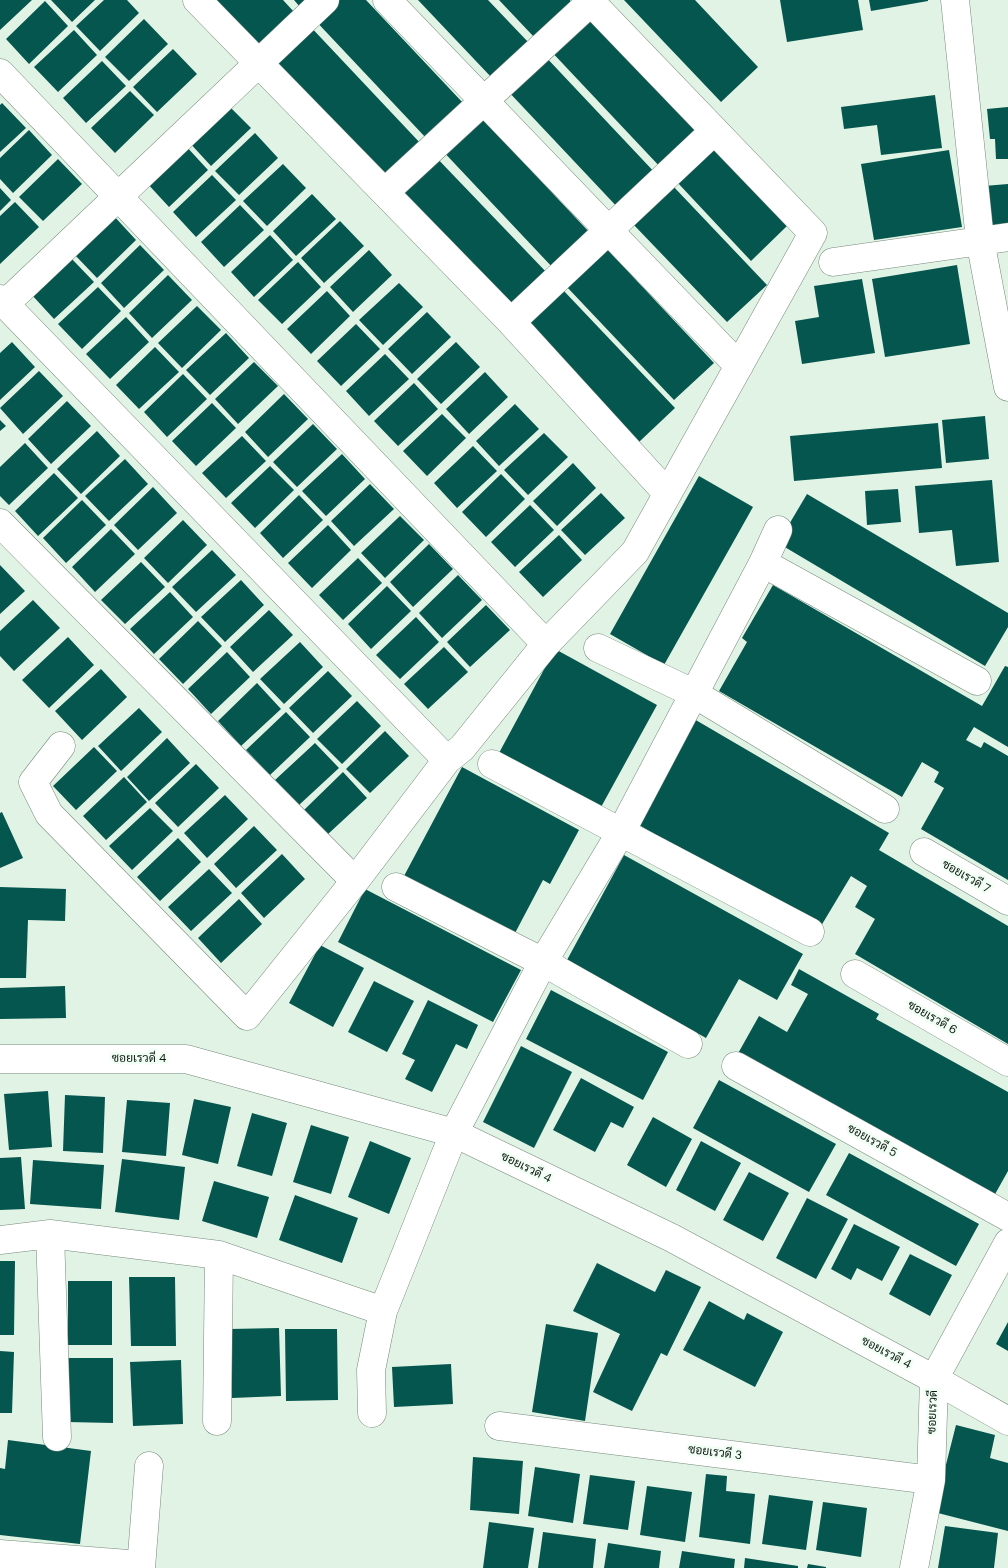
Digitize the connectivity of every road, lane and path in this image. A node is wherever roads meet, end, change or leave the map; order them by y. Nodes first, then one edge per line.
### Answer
1 (197, 0) edge
2 (325, 0) edge
3 (387, 0) edge
4 (955, 0) edge
5 (591, 1) edge
6 (258, 63) junction
7 (0, 72) edge
8 (484, 101) junction
9 (714, 131) junction
10 (385, 192) junction
11 (118, 196) junction
12 (608, 230) junction
13 (1008, 237) edge
14 (980, 240) junction
15 (833, 262) dead end
16 (2, 301) edge
17 (511, 322) junction
18 (739, 366) junction
19 (1008, 387) edge
20 (667, 493) junction
21 (0, 523) edge
22 (778, 530) dead end
23 (763, 563) junction
24 (546, 644) junction
25 (598, 648) dead end
26 (977, 681) dead end
27 (693, 693) junction
28 (61, 746) dead end
29 (447, 760) junction
30 (492, 764) dead end
31 (885, 809) dead end
32 (621, 832) junction
33 (924, 852) dead end
34 (355, 881) junction
35 (396, 887) dead end
36 (1008, 901) edge
37 (810, 932) dead end
38 (543, 962) junction
39 (855, 974) dead end
40 (688, 1044) dead end
41 (0, 1059) edge
42 (1008, 1062) edge
43 (736, 1066) dead end
44 (454, 1133) junction
45 (1008, 1217) edge
46 (50, 1234) junction
47 (0, 1240) edge
48 (1008, 1242) edge
49 (220, 1255) junction
50 (382, 1311) junction
51 (934, 1379) junction
52 (372, 1413) dead end
53 (217, 1421) dead end
54 (1008, 1421) edge
55 (499, 1426) dead end
56 (57, 1437) dead end
57 (149, 1466) dead end
58 (931, 1480) junction
59 (0, 1554) edge
60 (141, 1566) edge
61 (914, 1568) edge

1 - 6 street
2 - 6 street
3 - 8 street
4 - 14 street
5 - 8 street
5 - 9 street
6 - 10 street
6 - 11 street
7 - 11 street
8 - 10 street
8 - 12 street
9 - 12 street
9 - 18 street
10 - 17 street
11 - 16 street
11 - 24 street
12 - 17 street
12 - 18 street
13 - 14 street
14 - 15 street
14 - 19 street
16 - 29 street
17 - 20 street
18 - 20 street
20 - 24 street
21 - 34 street
22 - 23 street
23 - 26 street
23 - 27 street
24 - 29 street
25 - 27 street
27 - 31 street
27 - 32 street
28 - 34 street
29 - 34 street
30 - 32 street
32 - 37 street
32 - 38 street
33 - 36 street, ซอยเรวดี 7
35 - 38 street
38 - 40 street
38 - 44 street
39 - 42 street, ซอยเรวดี 6
41 - 44 street, ซอยเรวดี 4
43 - 45 street, ซอยเรวดี 5
44 - 50 street
44 - 51 street, ซอยเรวดี 4
46 - 47 street
46 - 49 street
46 - 56 street
48 - 51 street, ซอยเรวดี
49 - 50 street
49 - 53 street
50 - 52 street
51 - 54 street, ซอยเรวดี 4
51 - 58 street, ซอยเรวดี
55 - 58 street, ซอยเรวดี 3
57 - 60 street
58 - 61 street, ซอยเรวดี
59 - 60 street

